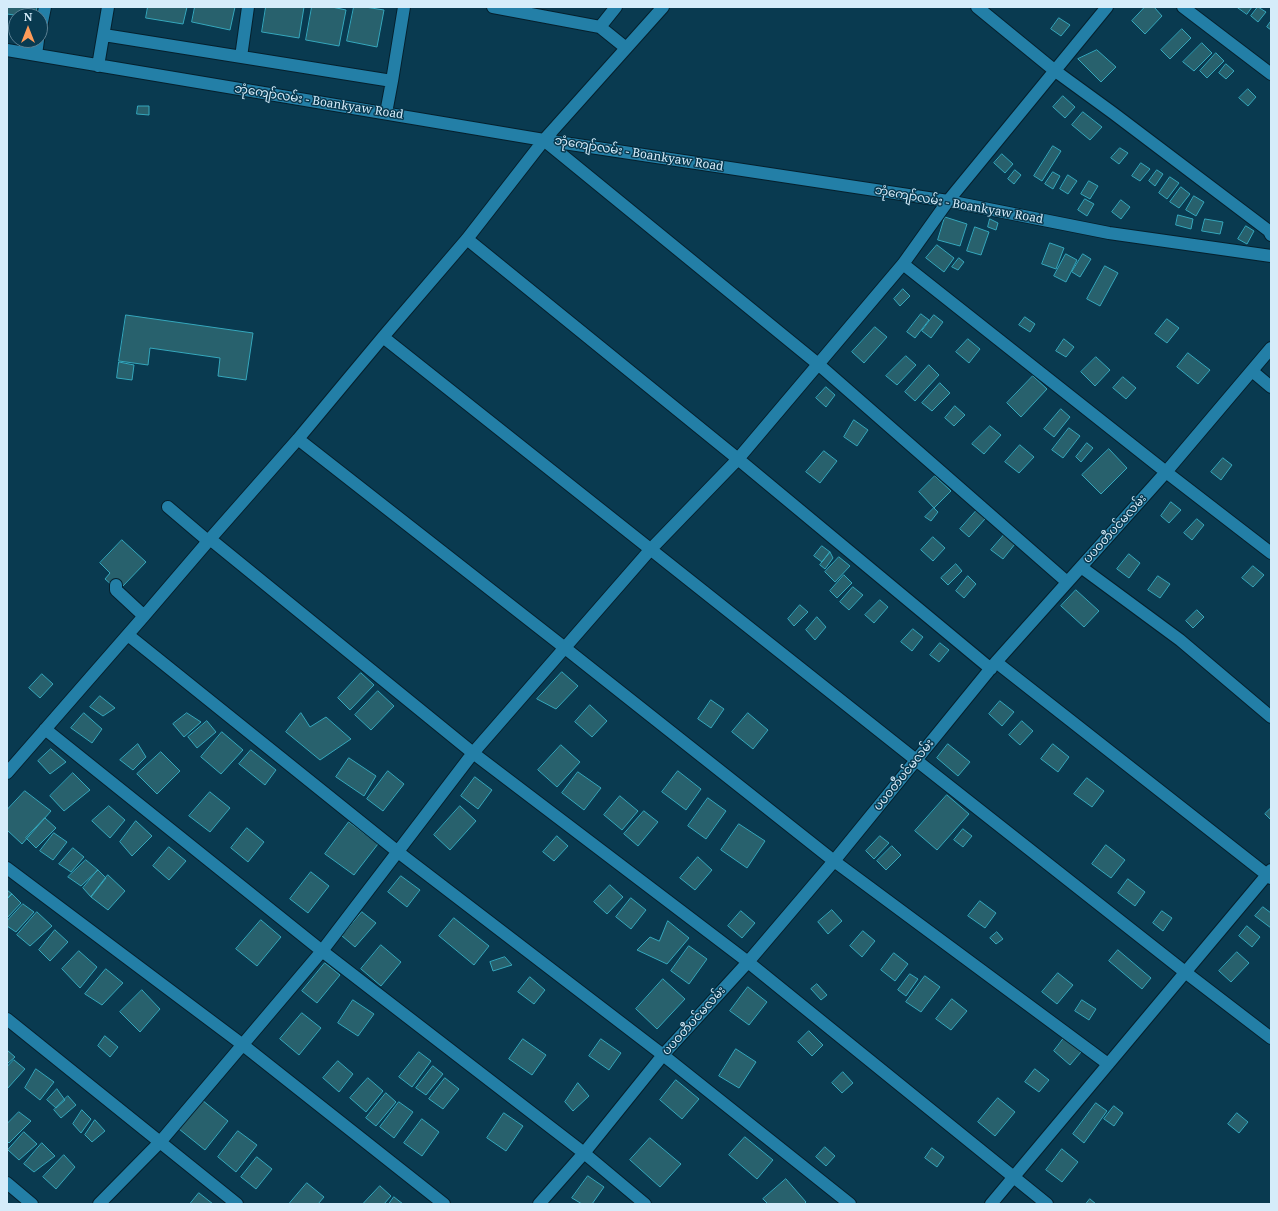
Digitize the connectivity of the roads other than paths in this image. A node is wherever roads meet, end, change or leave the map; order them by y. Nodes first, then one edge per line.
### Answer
1 (108, 7) edge
2 (248, 7) edge
3 (404, 7) edge
4 (493, 7) edge
5 (616, 7) edge
6 (663, 7) edge
7 (977, 7) edge
8 (1107, 7) edge
9 (1183, 7) edge
10 (600, 27) junction
11 (104, 35) junction
12 (37, 48) edge
13 (626, 48) junction
14 (7, 50) edge
15 (36, 55) junction
16 (241, 57) junction
17 (98, 66) junction
18 (1054, 70) junction
19 (1271, 74) edge
20 (392, 81) junction
21 (386, 113) junction
22 (544, 140) junction
23 (948, 201) junction
24 (1271, 235) edge
25 (467, 239) junction
26 (1271, 256) edge
27 (903, 264) junction
28 (383, 337) junction
29 (1271, 348) edge
30 (818, 364) junction
31 (1252, 371) junction
32 (1271, 387) edge
33 (298, 439) junction
34 (738, 459) junction
35 (1166, 472) junction
36 (168, 506) dead end
37 (209, 540) junction
38 (650, 550) junction
39 (1271, 553) edge
40 (1081, 567) junction
41 (1067, 582) junction
42 (116, 585) dead end
43 (144, 616) junction
44 (128, 635) junction
45 (565, 648) junction
46 (993, 665) junction
47 (1271, 717) edge
48 (45, 729) junction
49 (473, 752) junction
50 (916, 760) junction
51 (7, 773) edge
52 (398, 852) junction
53 (834, 861) junction
54 (7, 868) edge
55 (1270, 874) edge
56 (322, 951) junction
57 (748, 962) junction
58 (1185, 972) junction
59 (7, 1019) edge
60 (1271, 1038) edge
61 (242, 1045) junction
62 (664, 1055) junction
63 (1108, 1064) junction
64 (161, 1141) junction
65 (584, 1153) junction
66 (1013, 1177) junction
67 (7, 1183) edge
68 (32, 1204) edge
69 (99, 1204) edge
70 (237, 1204) edge
71 (444, 1204) edge
72 (539, 1204) edge
73 (645, 1204) edge
74 (850, 1204) edge
75 (991, 1204) edge
76 (1047, 1204) edge

1 - 11 street
2 - 16 street
3 - 20 street
4 - 10 street
5 - 10 street
6 - 13 street
7 - 18 street
8 - 18 street
9 - 19 street
10 - 13 street
11 - 16 street
11 - 17 street
12 - 15 street
13 - 22 street
14 - 15 street, ဘုံကျော်လမ်း - Boankyaw Road
15 - 17 street, ဘုံကျော်လမ်း - Boankyaw Road
16 - 20 street
17 - 21 street, ဘုံကျော်လမ်း - Boankyaw Road
18 - 23 street
18 - 24 street
20 - 21 street
21 - 22 street, ဘုံကျော်လမ်း - Boankyaw Road
22 - 23 street, ဘုံကျော်လမ်း - Boankyaw Road
22 - 25 street
22 - 30 street
23 - 26 street, ဘုံကျော်လမ်း - Boankyaw Road
23 - 27 street
25 - 28 street
25 - 34 street
27 - 30 street
27 - 35 street
28 - 33 street
28 - 38 street
29 - 31 street, ပပဝတီပင်မလမ်း
30 - 34 street
30 - 41 street
31 - 32 street
31 - 35 street, ပပဝတီပင်မလမ်း
33 - 37 street
33 - 45 street
34 - 38 street
34 - 46 street
35 - 39 street
35 - 40 street, ပပဝတီပင်မလမ်း
36 - 37 street
37 - 43 street
37 - 49 street
38 - 45 street
38 - 50 street
40 - 41 street, ပပဝတီပင်မလမ်း
40 - 47 street
41 - 46 street, ပပဝတီပင်မလမ်း
42 - 43 street
43 - 44 street
44 - 48 street
44 - 52 street
45 - 49 street
45 - 53 street
46 - 50 street, ပပဝတီပင်မလမ်း
46 - 55 street
48 - 51 street
48 - 56 street
49 - 52 street
49 - 57 street
50 - 53 street, ပပဝတီပင်မလမ်း
50 - 58 street
52 - 56 street
52 - 62 street
53 - 57 street, ပပဝတီပင်မလမ်း
53 - 63 street
54 - 61 street
55 - 58 street
56 - 61 street
56 - 65 street
57 - 62 street, ပပဝတီပင်မလမ်း
57 - 66 street
58 - 60 street
58 - 63 street
59 - 64 street
61 - 64 street
61 - 71 street
62 - 65 street, ပပဝတီပင်မလမ်း
62 - 74 street
63 - 66 street
64 - 69 street
64 - 70 street
65 - 72 street, ပပဝတီပင်မလမ်း
65 - 73 street
66 - 75 street
66 - 76 street
67 - 68 street

